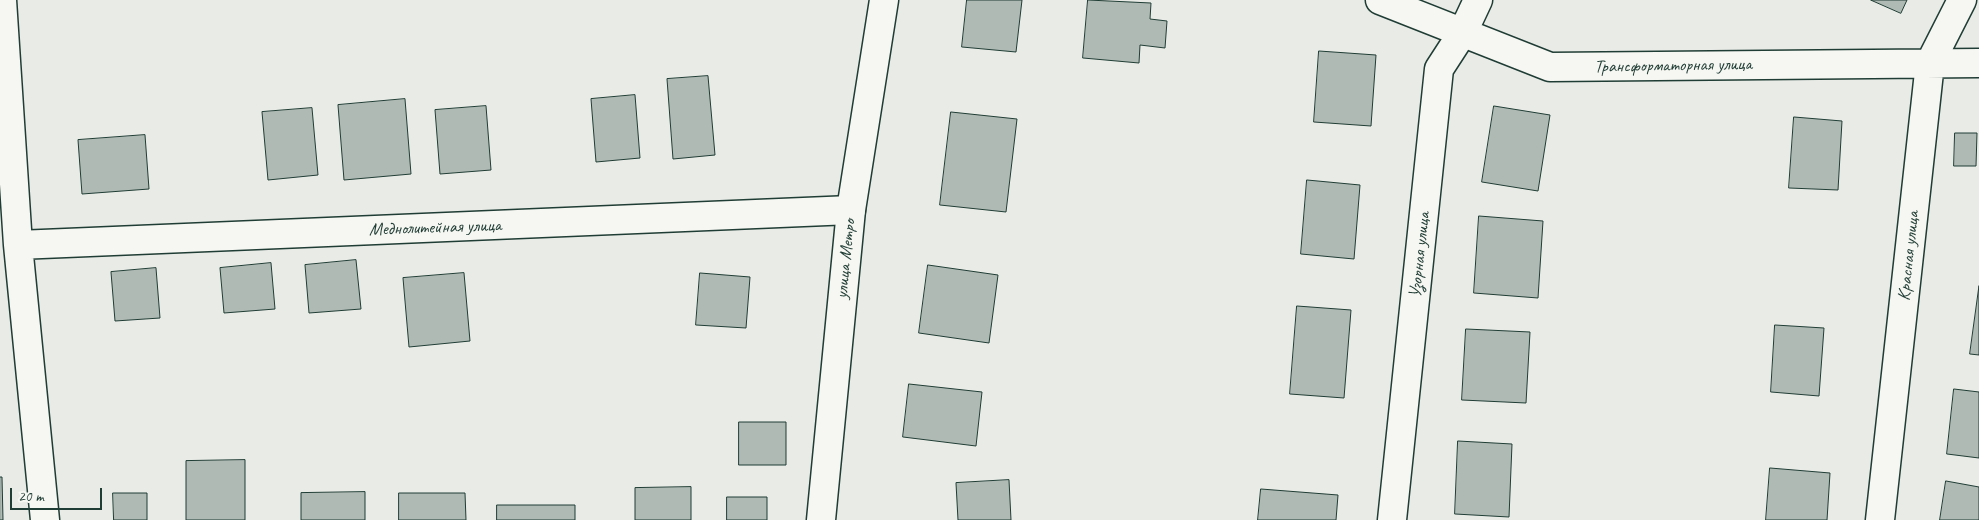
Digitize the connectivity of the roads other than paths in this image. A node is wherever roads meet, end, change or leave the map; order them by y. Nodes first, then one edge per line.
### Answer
1 (2, 0) edge
2 (884, 0) edge
3 (1380, 0) edge
4 (1478, 0) edge
5 (1962, 0) edge
6 (1463, 32) junction
7 (1930, 63) junction
8 (1979, 63) edge
9 (851, 210) junction
10 (18, 245) junction
11 (45, 520) edge
12 (820, 520) edge
13 (1392, 520) edge
14 (1880, 520) edge

1 - 10 street
2 - 9 street, улица Метро
3 - 6 street, Трансформаторная улица
4 - 6 street, Узорная улица
5 - 7 street, Красная улица
6 - 7 street, Трансформаторная улица
6 - 13 street, Узорная улица
7 - 8 street, Трансформаторная улица
7 - 14 street, Красная улица
9 - 10 street, Меднолитейная улица
9 - 12 street, улица Метро
10 - 11 street

